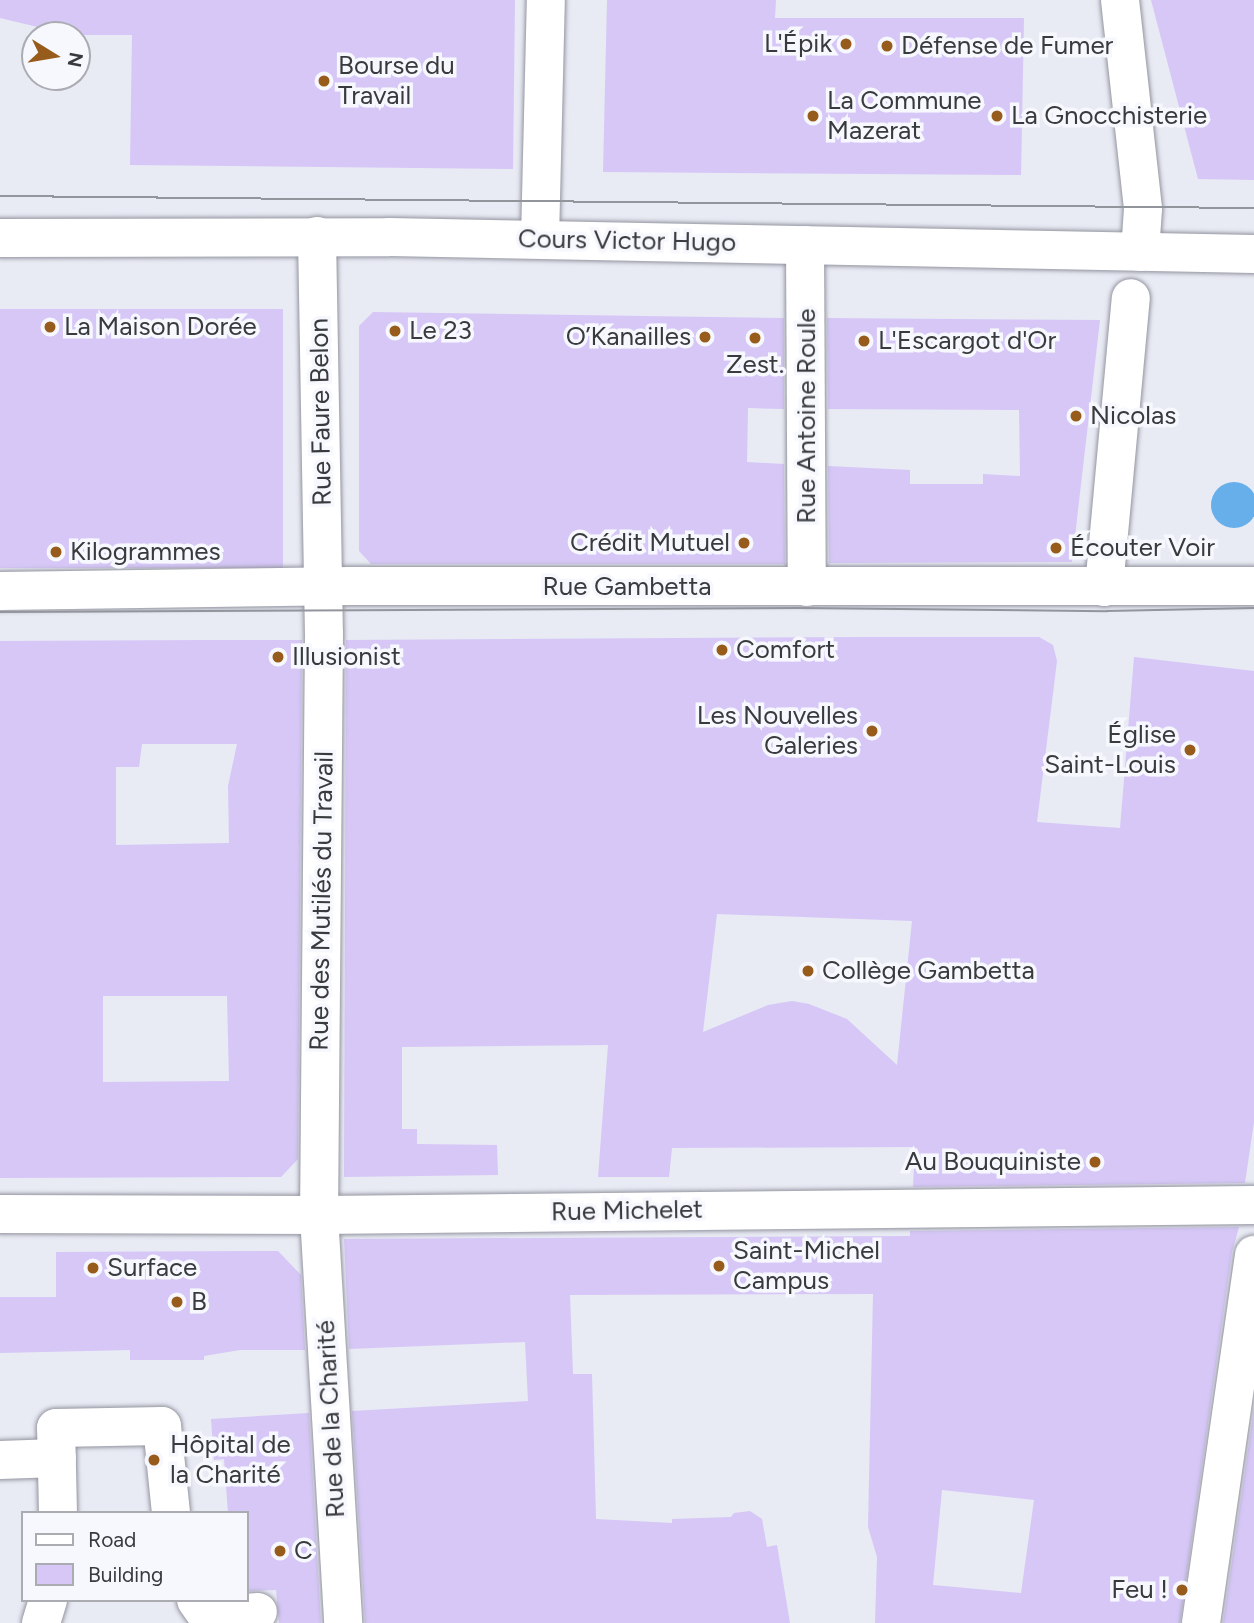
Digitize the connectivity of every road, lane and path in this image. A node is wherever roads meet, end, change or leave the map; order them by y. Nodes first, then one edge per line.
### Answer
1 (545, 0) edge
2 (1120, 0) edge
3 (317, 236) junction
4 (0, 238) edge
5 (540, 239) junction
6 (805, 244) junction
7 (1140, 252) junction
8 (1254, 254) edge
9 (1131, 298) dead end
10 (1254, 586) edge
11 (324, 587) junction
12 (807, 587) junction
13 (1104, 587) junction
14 (0, 591) edge
15 (1254, 1205) edge
16 (0, 1214) edge
17 (319, 1215) junction
18 (1254, 1255) edge
19 (57, 1458) junction
20 (0, 1460) edge
21 (58, 1511) edge
22 (171, 1511) edge
23 (47, 1602) edge
24 (197, 1602) edge
25 (258, 1612) dead end
26 (41, 1623) edge
27 (343, 1623) edge
28 (1201, 1623) edge

1 - 5 street
2 - 7 street
3 - 4 street, Cours Victor Hugo
3 - 5 street, Cours Victor Hugo
3 - 11 street, Rue Faure Belon
5 - 6 street, Cours Victor Hugo
6 - 7 street, Cours Victor Hugo
6 - 12 street, Rue Antoine Roule
7 - 8 street, Cours Victor Hugo
9 - 13 street
10 - 13 street, Rue Gambetta
11 - 12 street, Rue Gambetta
11 - 14 street, Rue Gambetta
11 - 17 street, Rue des Mutilés du Travail
12 - 13 street, Rue Gambetta
15 - 17 street, Rue Michelet
16 - 17 street, Rue Michelet
17 - 27 street, Rue de la Charité
18 - 28 street
19 - 20 street
19 - 21 street
19 - 22 street
23 - 26 street
24 - 25 street

